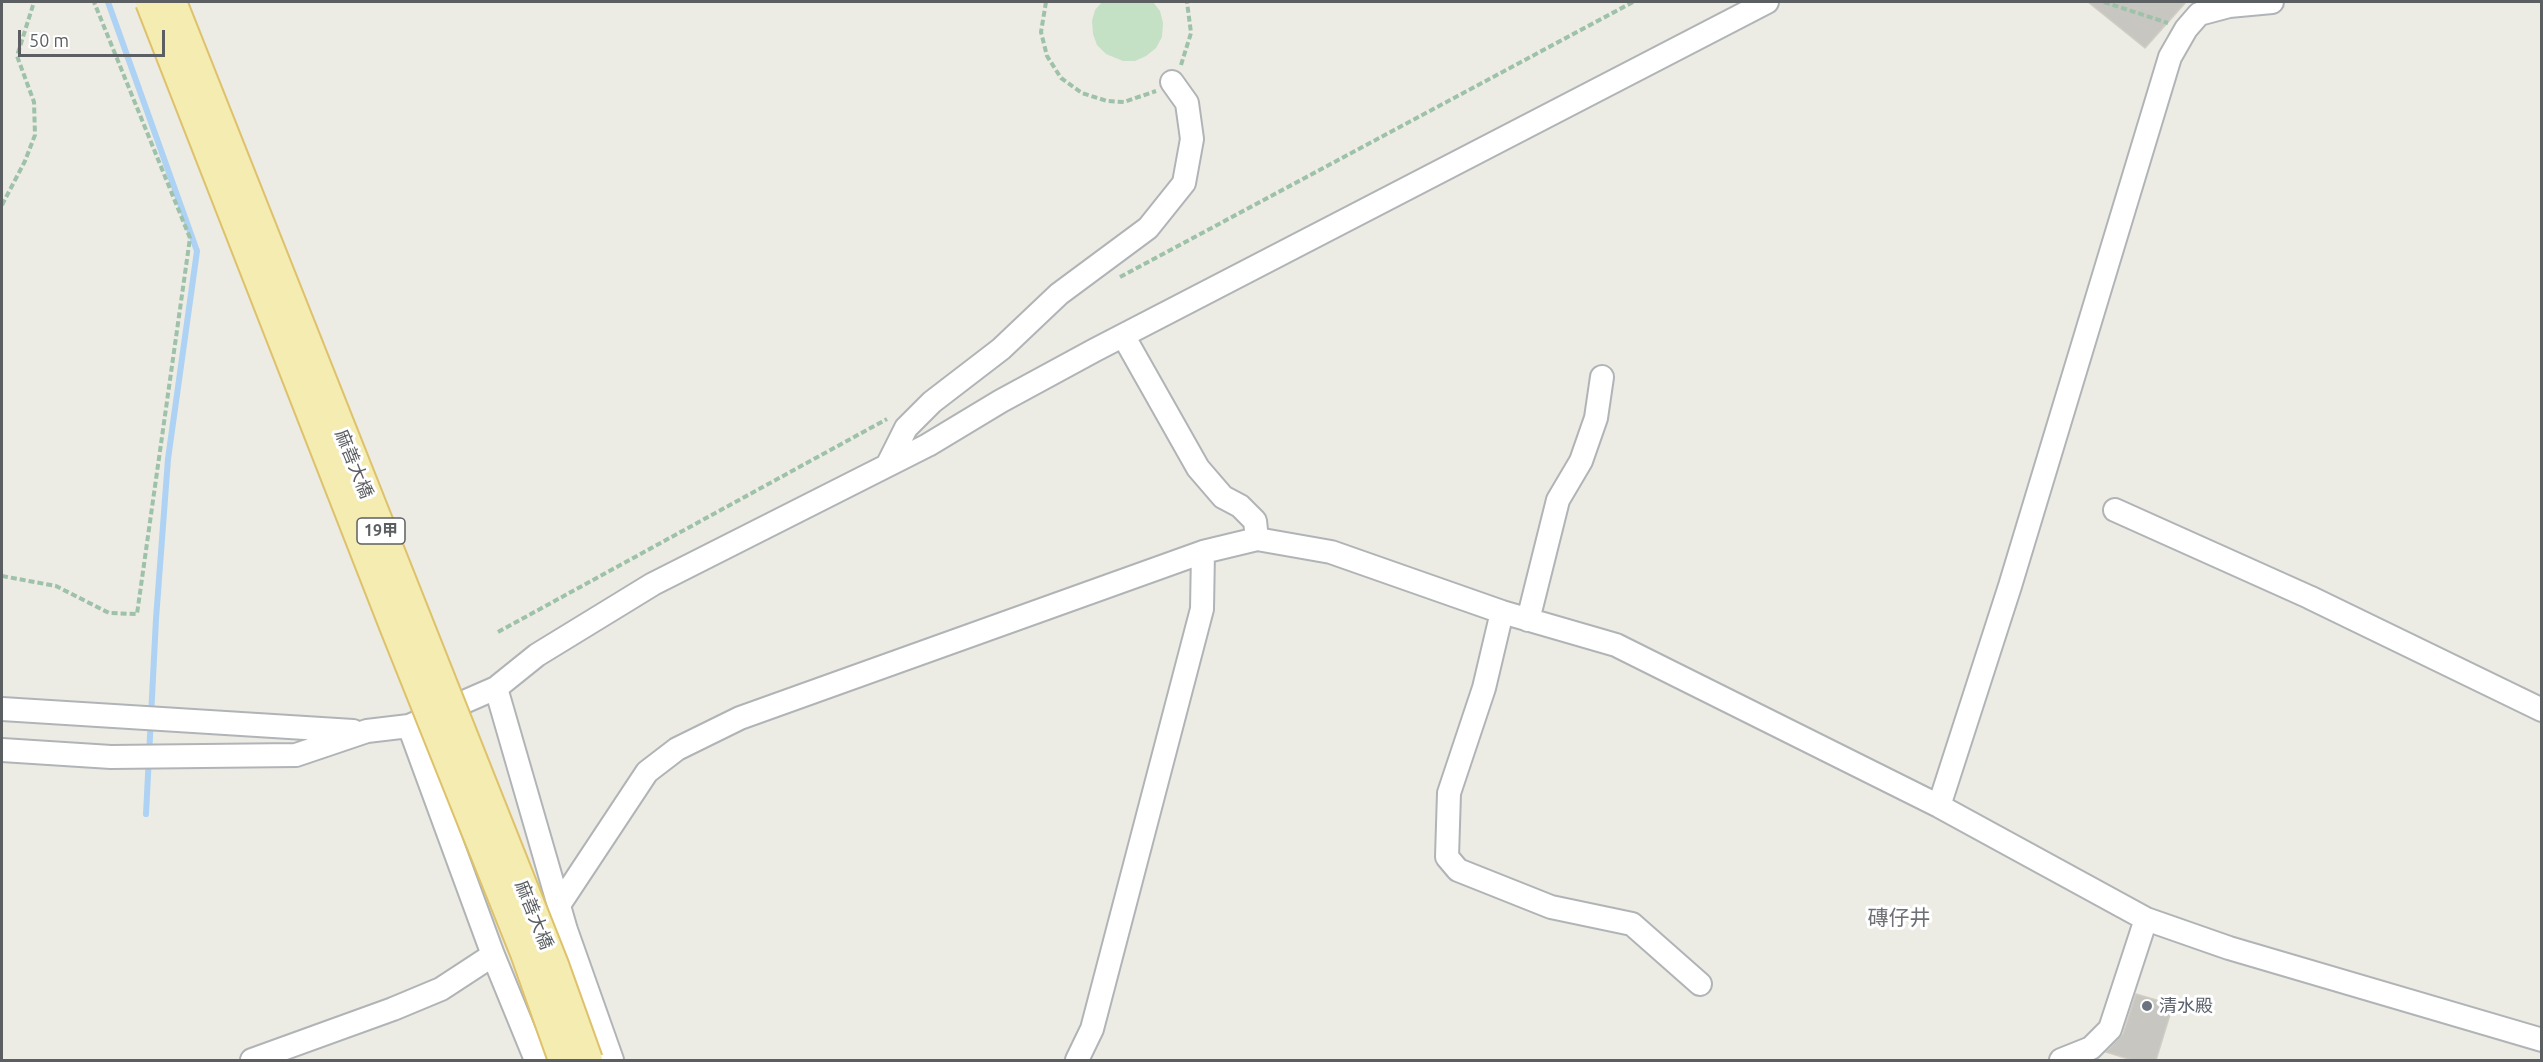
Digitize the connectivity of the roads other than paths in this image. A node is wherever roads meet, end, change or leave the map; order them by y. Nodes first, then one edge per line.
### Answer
1 (150, 2) edge
2 (172, 2) edge
3 (1767, 2) edge
4 (2272, 2) edge
5 (1172, 82) dead end
6 (1124, 337) junction
7 (1602, 377) dead end
8 (888, 464) junction
9 (2115, 510) dead end
10 (1257, 539) junction
11 (1203, 552) junction
12 (1502, 612) junction
13 (1528, 620) junction
14 (496, 688) junction
15 (2, 709) edge
16 (2541, 710) edge
17 (410, 726) junction
18 (367, 731) junction
19 (2, 750) edge
20 (1938, 806) junction
21 (559, 905) junction
22 (2146, 919) junction
23 (493, 955) junction
24 (1700, 984) dead end
25 (2541, 1040) edge
26 (252, 1060) edge
27 (536, 1060) edge
28 (563, 1060) edge
29 (588, 1060) edge
30 (612, 1060) edge
31 (1077, 1060) edge
32 (2061, 1060) edge

1 - 28 main road, 麻善大橋 / 19甲, bridge
2 - 29 main road, 麻善大橋 / 19甲, bridge
3 - 6 street
4 - 20 street
5 - 8 street
6 - 8 street
6 - 10 street
7 - 13 street
8 - 14 street
9 - 16 street
10 - 11 street
10 - 12 street
11 - 21 street
11 - 31 street
12 - 13 street
12 - 24 street
13 - 20 street
14 - 17 street
14 - 21 street
15 - 18 street
17 - 18 street
17 - 23 street
18 - 19 street
20 - 22 street
21 - 30 street
22 - 25 street
22 - 32 street
23 - 26 street
23 - 27 street

